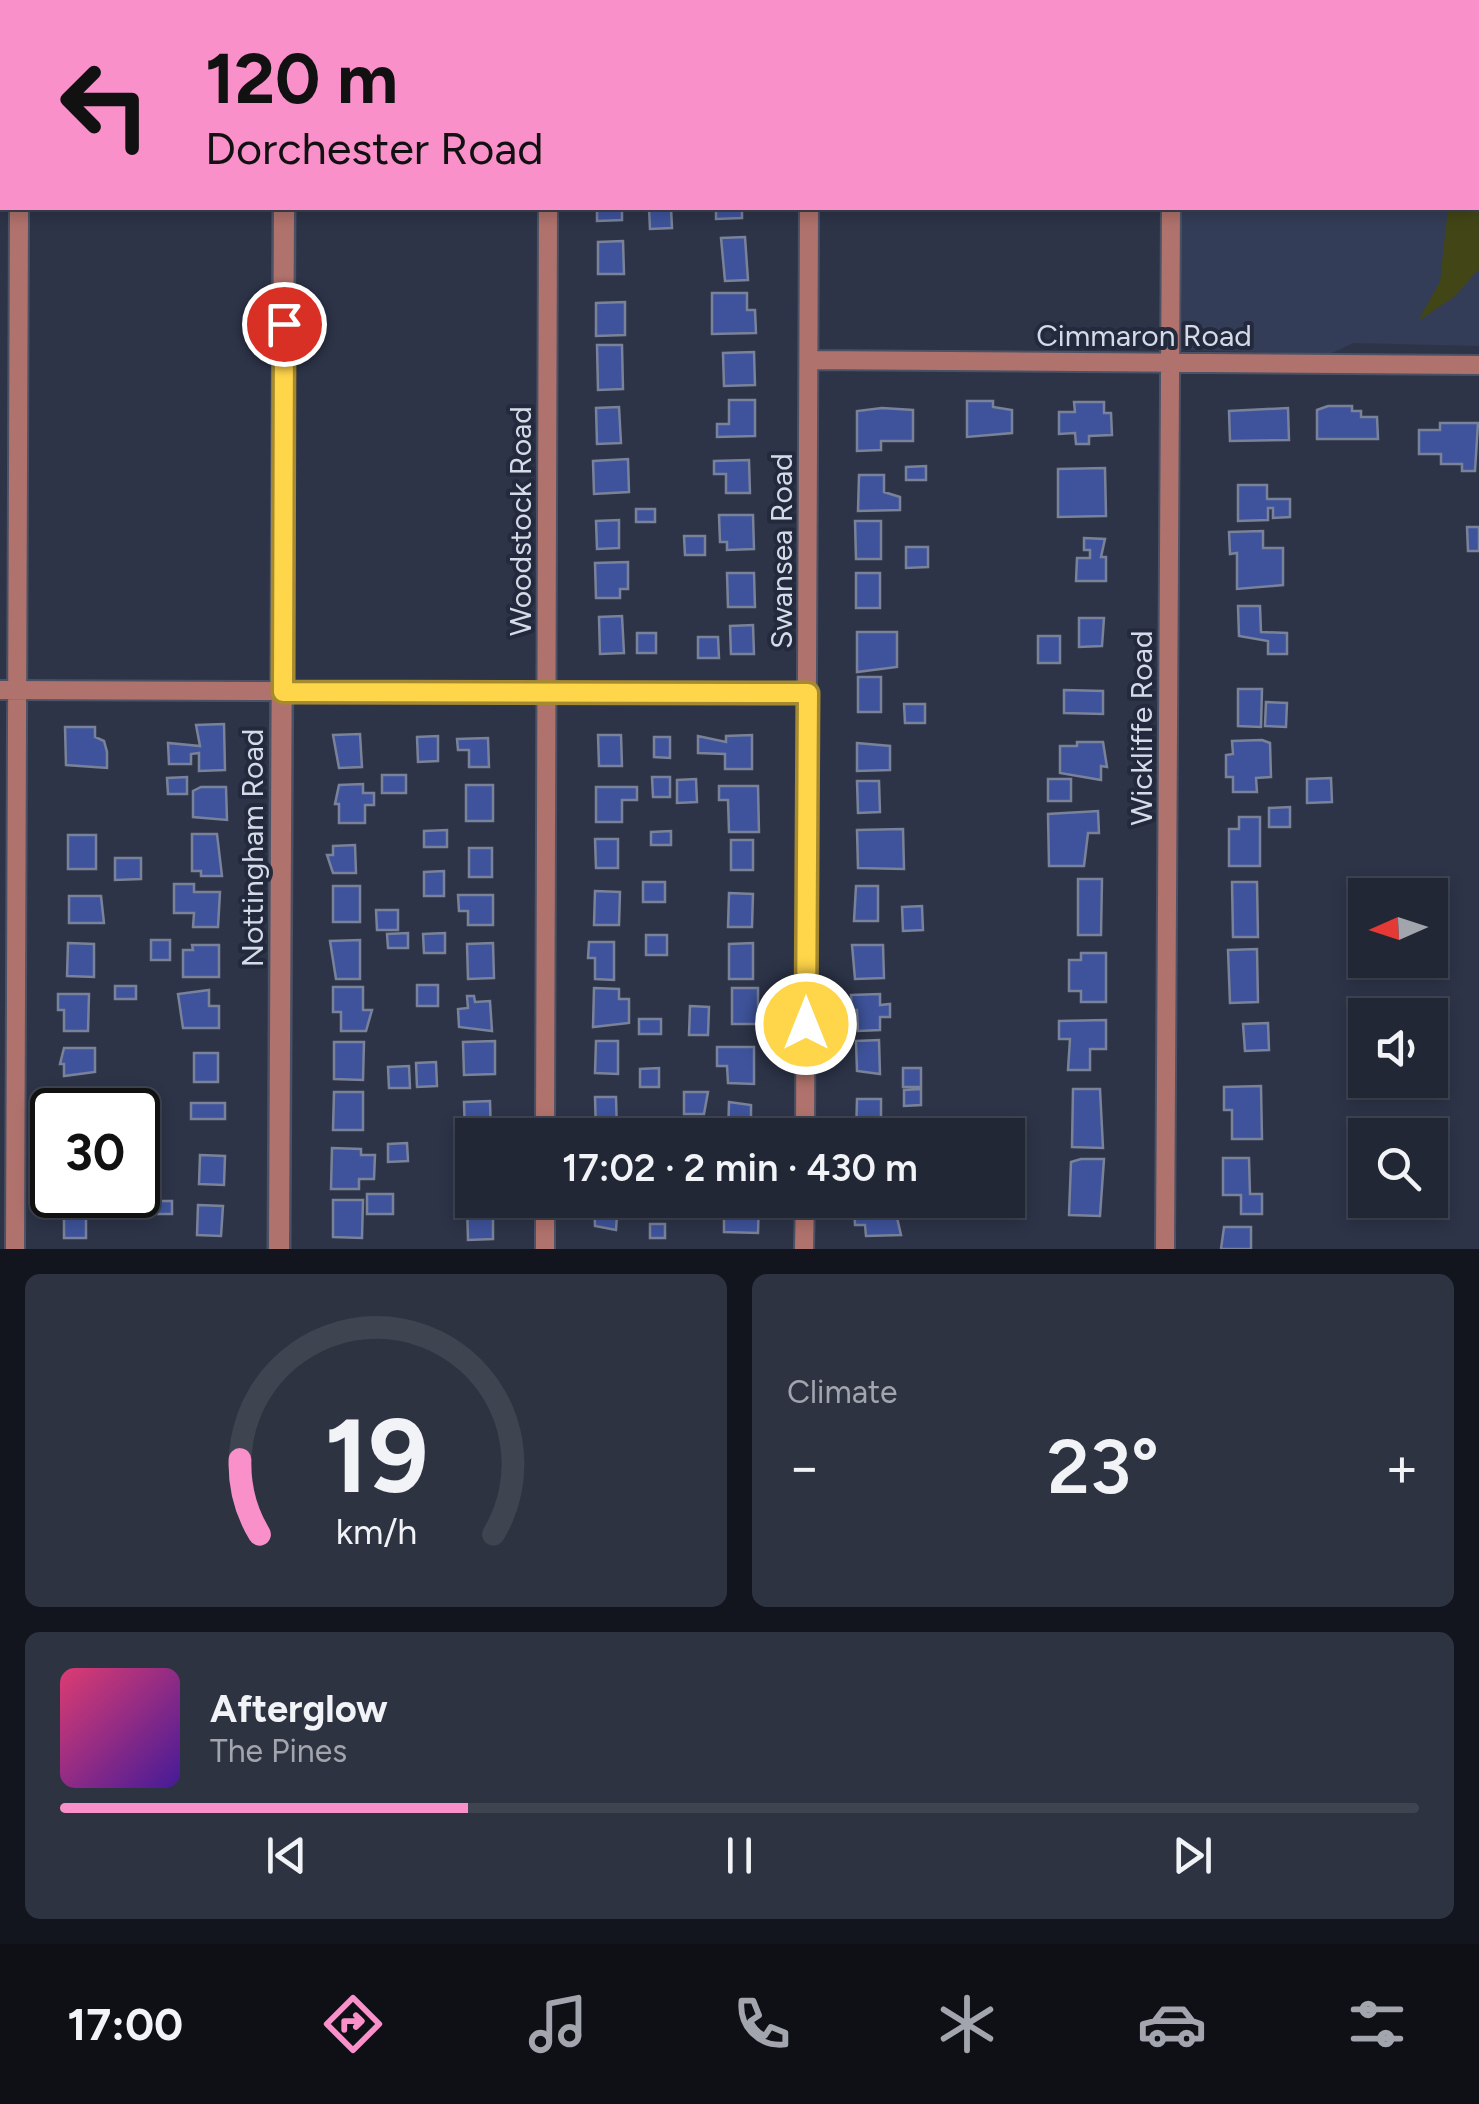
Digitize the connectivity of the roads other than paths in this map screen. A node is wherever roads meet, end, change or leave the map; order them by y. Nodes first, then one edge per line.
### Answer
1 (19, 210) edge
2 (284, 210) edge
3 (548, 210) edge
4 (809, 210) edge
5 (1171, 210) edge
6 (810, 360) junction
7 (1171, 363) junction
8 (1479, 365) edge
9 (9, 690) edge
10 (283, 692) junction
11 (548, 692) junction
12 (808, 693) junction
13 (546, 1118) edge
14 (805, 1118) edge
15 (545, 1218) edge
16 (804, 1218) edge
17 (15, 1249) edge
18 (279, 1249) edge
19 (545, 1249) edge
20 (804, 1249) edge
21 (1166, 1249) edge

1 - 9 street
2 - 10 street, Nottingham Road
3 - 11 street, Woodstock Road
4 - 6 street, Swansea Road
5 - 7 street, Wickliffe Road
6 - 7 street, Cimmaron Road
6 - 12 street, Swansea Road
7 - 8 street, Cimmaron Road
7 - 21 street, Wickliffe Road
9 - 10 street
9 - 17 street
10 - 11 street
10 - 18 street, Nottingham Road
11 - 12 street
11 - 13 street, Woodstock Road
12 - 14 street, Swansea Road
15 - 19 street
16 - 20 street

